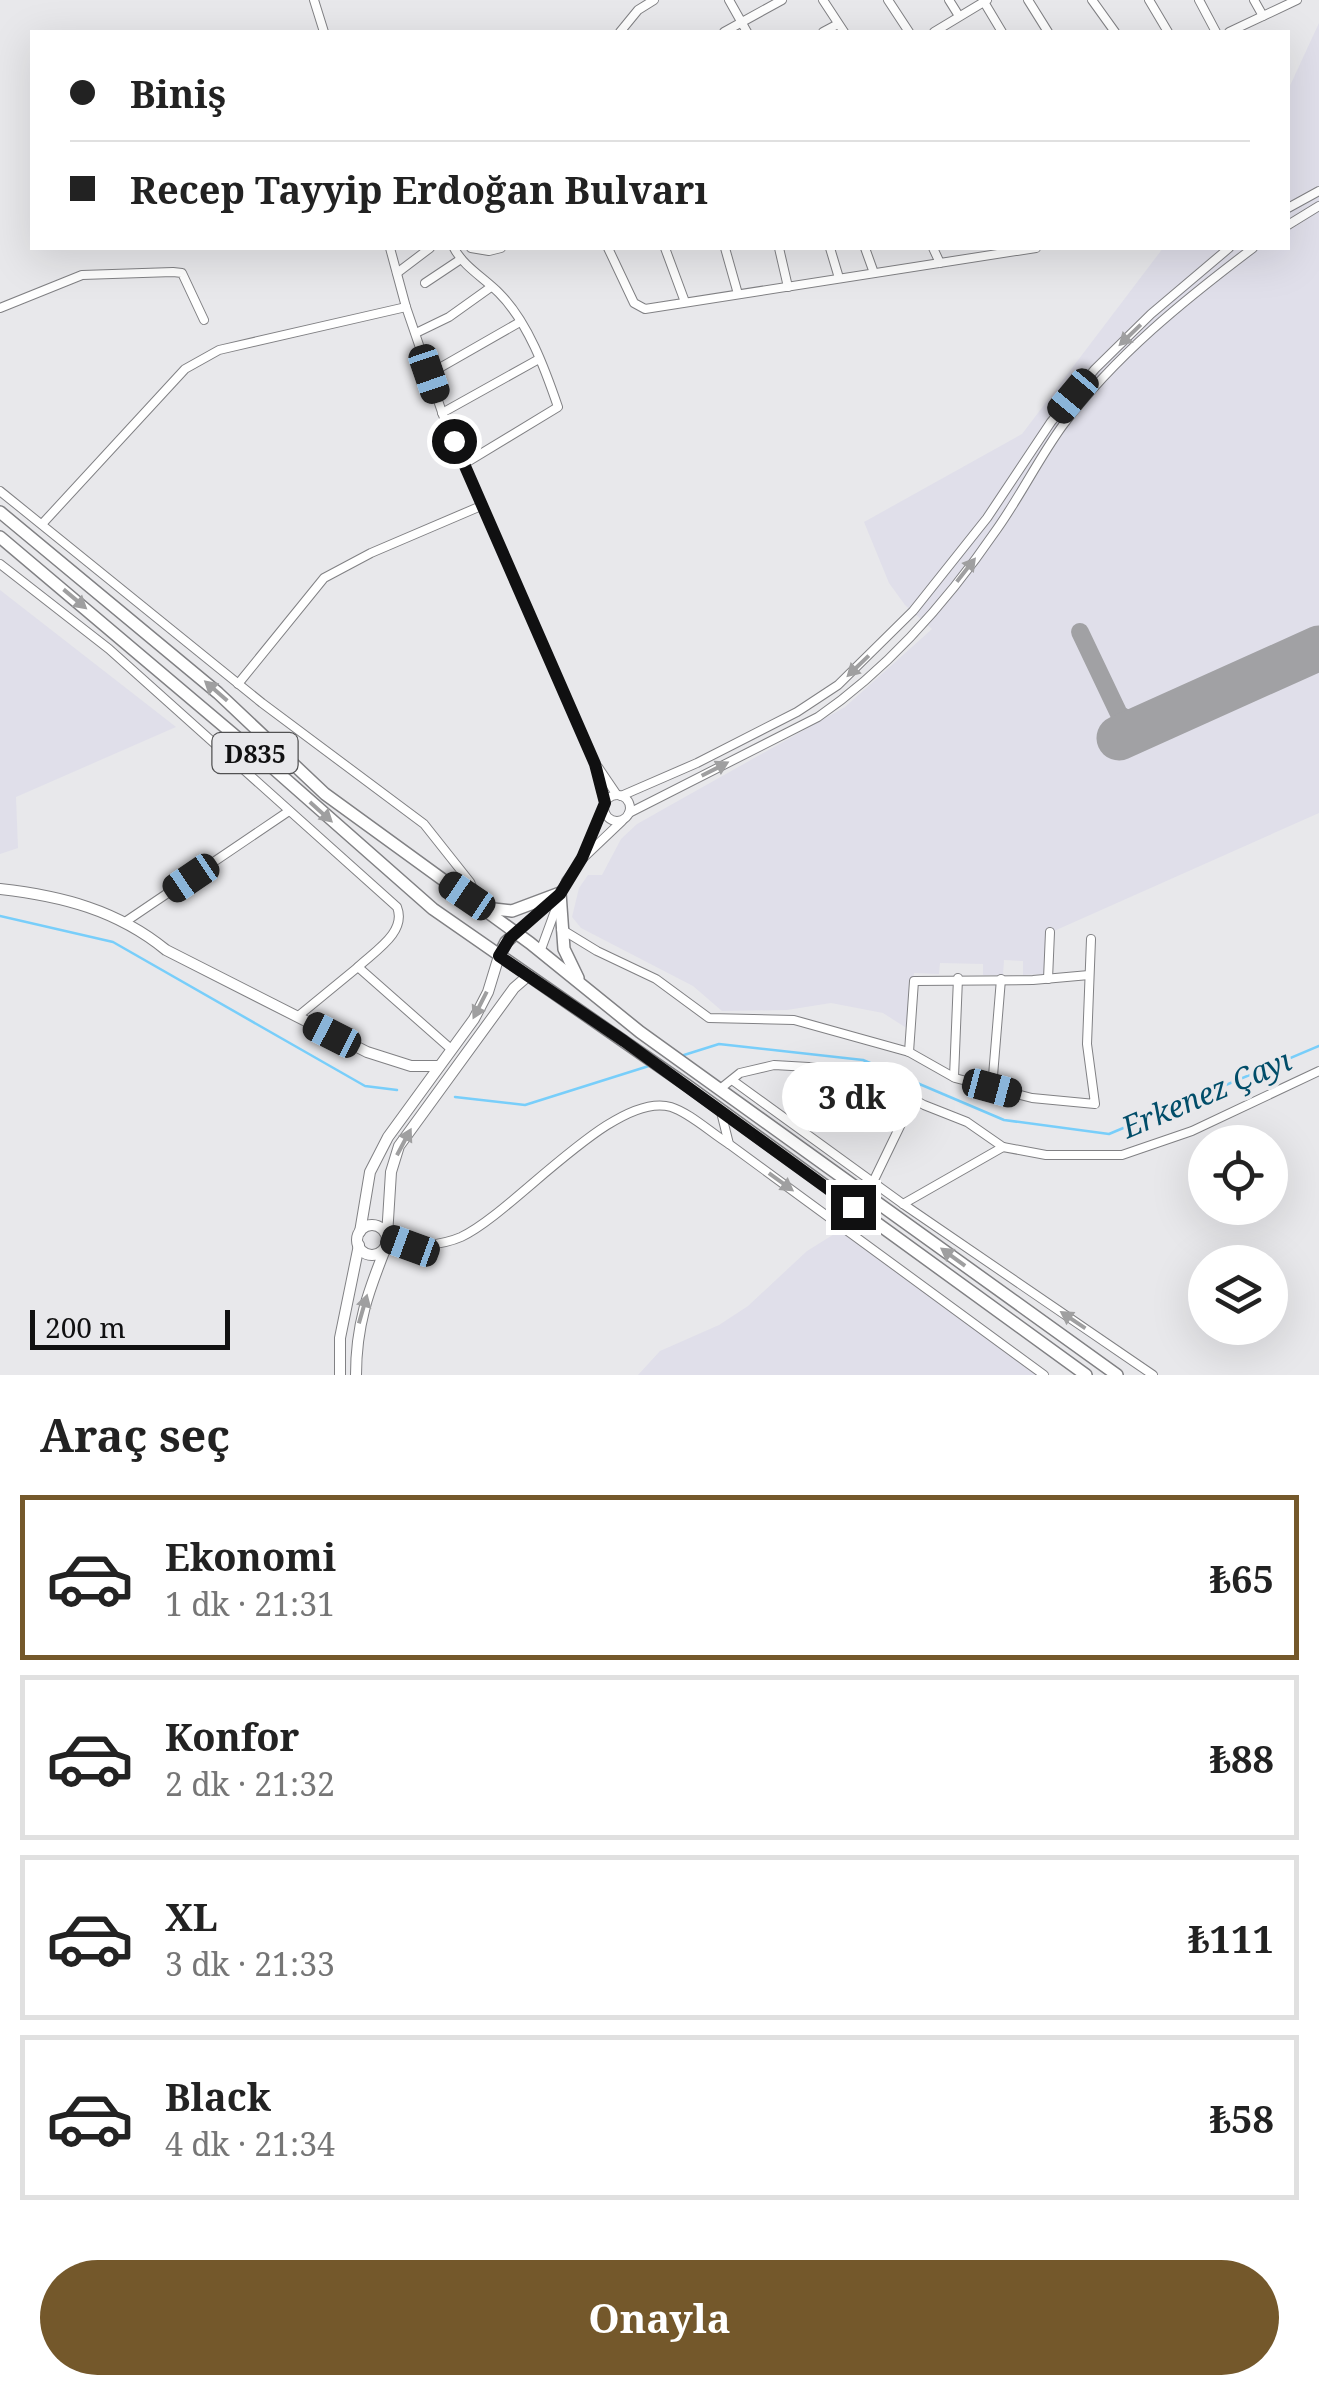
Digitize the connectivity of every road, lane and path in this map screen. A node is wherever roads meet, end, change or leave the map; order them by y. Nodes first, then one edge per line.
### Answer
1 (314, 0) edge
2 (654, 0) edge
3 (730, 0) edge
4 (782, 0) edge
5 (824, 0) edge
6 (888, 0) edge
7 (949, 0) edge
8 (1028, 0) edge
9 (1092, 0) edge
10 (1149, 0) edge
11 (1199, 0) edge
12 (1254, 0) edge
13 (1297, 0) edge
14 (985, 1) edge
15 (1263, 16) junction
16 (955, 19) junction
17 (742, 23) junction
18 (841, 28) edge
19 (323, 30) edge
20 (622, 30) edge
21 (728, 30) edge
22 (746, 30) edge
23 (908, 30) edge
24 (937, 30) edge
25 (957, 30) edge
26 (1001, 30) edge
27 (1047, 30) edge
28 (1114, 30) edge
29 (1167, 30) edge
30 (1215, 30) edge
31 (1233, 30) edge
32 (1319, 191) edge
33 (1319, 206) edge
34 (1290, 207) edge
35 (1290, 224) edge
36 (391, 250) edge
37 (427, 250) edge
38 (455, 250) edge
39 (609, 250) edge
40 (665, 250) edge
41 (726, 250) edge
42 (779, 250) edge
43 (831, 250) edge
44 (867, 250) edge
45 (934, 250) edge
46 (974, 250) edge
47 (1013, 250) edge
48 (1227, 250) edge
49 (1249, 250) edge
50 (977, 257) junction
51 (461, 259) junction
52 (940, 263) junction
53 (397, 273) junction
54 (874, 273) junction
55 (839, 278) junction
56 (426, 283) dead end
57 (788, 286) junction
58 (491, 287) junction
59 (738, 294) junction
60 (685, 302) junction
61 (406, 306) junction
62 (0, 308) edge
63 (204, 320) dead end
64 (520, 322) junction
65 (416, 332) junction
66 (539, 359) junction
67 (429, 374) junction
68 (442, 414) junction
69 (464, 464) junction
70 (0, 491) edge
71 (481, 506) junction
72 (0, 512) edge
73 (991, 512) junction
74 (1003, 520) junction
75 (43, 524) junction
76 (0, 537) edge
77 (0, 564) edge
78 (238, 684) junction
79 (595, 764) junction
80 (619, 796) junction
81 (604, 804) junction
82 (289, 811) junction
83 (626, 816) junction
84 (582, 858) junction
85 (0, 889) edge
86 (560, 894) junction
87 (480, 907) junction
88 (125, 922) junction
89 (561, 929) junction
90 (1050, 932) dead end
91 (516, 933) junction
92 (1091, 939) dead end
93 (535, 948) junction
94 (499, 956) junction
95 (358, 967) junction
96 (529, 974) junction
97 (1089, 975) junction
98 (958, 978) junction
99 (1048, 978) junction
100 (1002, 979) junction
101 (583, 986) junction
102 (297, 1017) junction
103 (452, 1049) junction
104 (909, 1052) junction
105 (439, 1066) junction
106 (1319, 1071) edge
107 (954, 1077) junction
108 (732, 1080) junction
109 (992, 1088) junction
110 (720, 1090) junction
111 (721, 1112) junction
112 (902, 1122) dead end
113 (728, 1144) junction
114 (1003, 1147) junction
115 (873, 1182) junction
116 (903, 1204) junction
117 (359, 1238) junction
118 (386, 1242) junction
119 (340, 1375) edge
120 (356, 1375) edge
121 (1044, 1375) edge
122 (1086, 1375) edge
123 (1117, 1375) edge
124 (1153, 1375) edge

1 - 19 street
2 - 20 street
3 - 17 street
4 - 17 street
5 - 18 street
6 - 23 street
7 - 16 street
8 - 27 street
9 - 28 street
10 - 29 street
11 - 30 street
12 - 15 street
13 - 15 street
14 - 16 street
14 - 26 street
15 - 31 street
16 - 24 street
16 - 25 street
17 - 21 street
17 - 22 street
32 - 34 street
33 - 35 street
36 - 53 street
37 - 53 street
38 - 51 street
39 - 60 street
40 - 60 street
41 - 59 street
42 - 57 street
43 - 55 street
44 - 54 street
45 - 52 street
46 - 50 street
47 - 50 street
48 -> 73 street
49 - 74 street
50 - 52 street
51 - 56 street
51 - 58 street
52 - 54 street
53 - 61 street
54 - 55 street
55 - 57 street
57 - 59 street
58 - 64 street
58 - 65 street
59 - 60 street
61 - 65 street
61 - 75 street
62 - 63 street
64 - 66 street
64 - 67 street
65 - 67 street
66 - 68 street
66 - 69 street
67 - 68 street
68 - 69 street
69 - 71 street
70 - 75 street
71 - 78 street
71 - 79 street
87 -> 72 highway, D835
73 - 74 street
73 -> 80 street
83 -> 74 street
75 - 78 street
76 -> 94 highway, D835
77 - 82 street
78 - 87 street
79 - 80 street
79 - 81 street
80 - 81 street
80 - 83 street
81 - 83 street
81 - 84 street
82 - 88 street
82 - 95 street
83 - 84 street
84 - 86 street
85 - 88 main road
86 - 87 highway
86 - 89 highway
86 - 91 street
86 - 93 street
87 - 91 highway, D835
88 - 102 main road
89 - 101 highway
89 - 104 street
90 - 99 street
91 - 93 highway, D835
91 - 94 highway
92 - 97 street
93 - 96 highway
93 - 101 highway, D835
94 - 96 highway, D835
94 -> 103 main road
95 - 102 street
95 - 103 street
96 - 111 highway, D835
118 -> 96 main road
97 - 99 street
97 - 109 street
98 - 100 street
98 - 104 street
98 - 107 street
99 - 100 street
100 - 109 street
101 - 110 highway, D835
102 - 105 main road
103 - 105 main road
104 - 107 street
105 - 117 main road
106 - 114 street
107 - 109 street
108 - 110 street
108 - 114 street
108 - 115 street
123 -> 110 highway, D835
111 - 113 street
111 - 122 highway, D835
112 - 115 street
113 - 118 street
113 -> 121 street
114 - 116 street
115 - 116 street
124 -> 116 street
117 - 118 main road
117 - 118 main road
117 - 119 main road
120 -> 118 main road

